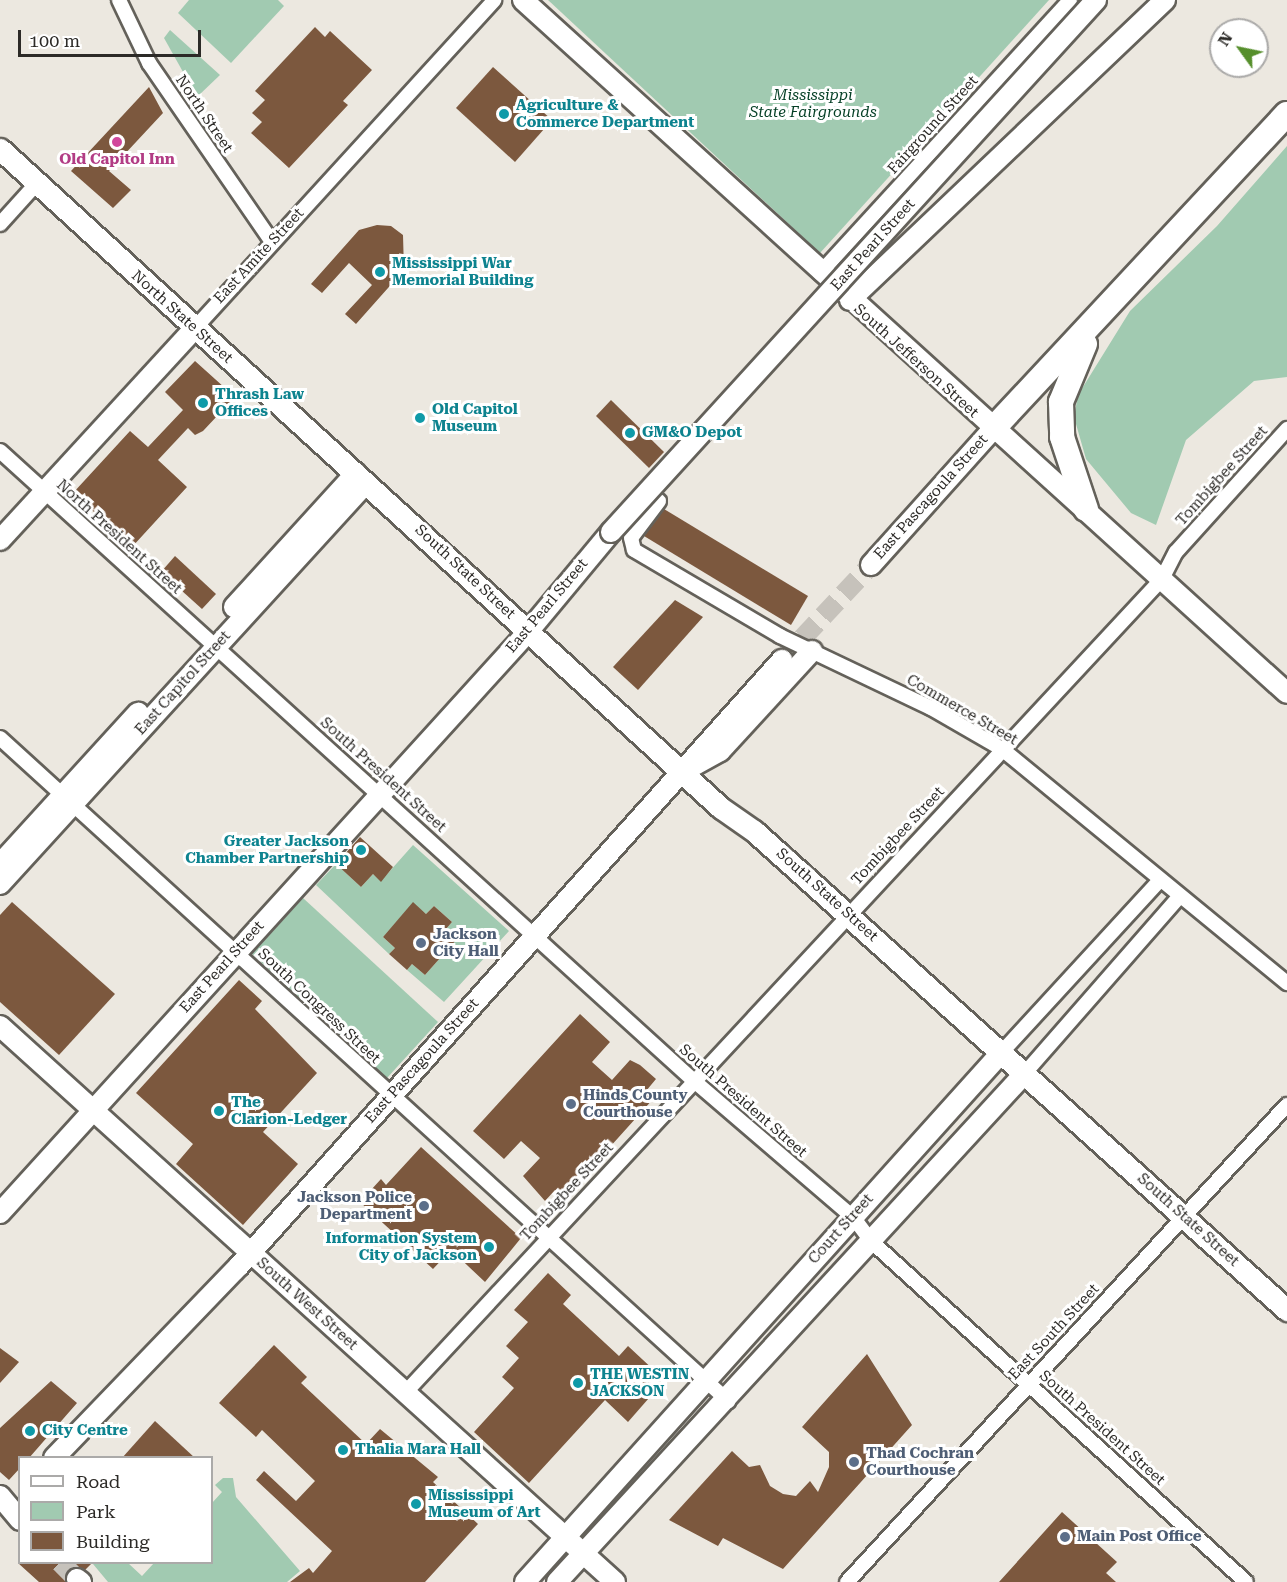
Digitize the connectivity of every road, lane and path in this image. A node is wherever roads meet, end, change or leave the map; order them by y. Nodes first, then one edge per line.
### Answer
1 (119, 0) edge
2 (494, 0) edge
3 (523, 0) edge
4 (1070, 0) edge
5 (1096, 0) edge
6 (1165, 0) edge
7 (1287, 114) edge
8 (0, 149) edge
9 (37, 183) junction
10 (0, 224) edge
11 (272, 242) junction
12 (820, 273) junction
13 (850, 300) junction
14 (1104, 312) junction
15 (195, 328) junction
16 (1287, 429) edge
17 (992, 430) junction
18 (0, 451) edge
19 (361, 478) junction
20 (44, 492) junction
21 (659, 501) dead end
22 (1086, 509) junction
23 (0, 540) edge
24 (871, 565) tunnel mouth
25 (1162, 579) junction
26 (527, 633) junction
27 (211, 642) junction
28 (812, 651) junction
29 (782, 660) tunnel mouth
30 (1287, 693) edge
31 (0, 738) edge
32 (1002, 749) junction
33 (688, 769) junction
34 (377, 793) junction
35 (68, 800) junction
36 (0, 864) edge
37 (1160, 880) junction
38 (0, 884) edge
39 (1180, 896) junction
40 (848, 914) junction
41 (535, 936) junction
42 (237, 951) junction
43 (1287, 983) edge
44 (0, 1026) edge
45 (1001, 1053) junction
46 (1025, 1073) junction
47 (693, 1080) junction
48 (392, 1095) junction
49 (1287, 1105) edge
50 (93, 1111) junction
51 (0, 1213) edge
52 (1184, 1216) junction
53 (853, 1217) junction
54 (548, 1238) junction
55 (872, 1242) junction
56 (249, 1252) junction
57 (1287, 1310) edge
58 (705, 1378) junction
59 (1028, 1384) junction
60 (404, 1394) junction
61 (728, 1401) junction
62 (56, 1456) edge
63 (564, 1538) junction
64 (585, 1556) junction
65 (525, 1582) edge
66 (556, 1582) edge
67 (615, 1582) edge
68 (847, 1582) edge
69 (1246, 1582) edge

1 - 11 street, North Street
2 - 11 street, East Amite Street
3 - 12 main road, South Jefferson Street
4 - 12 street, Fairground Street
5 - 26 main road, East Pearl Street, bridge
6 - 13 main road
7 - 14 highway
8 - 9 main road, North State Street
9 - 10 street
9 - 15 main road, North State Street
11 - 15 street, East Amite Street
12 - 13 main road, South Jefferson Street
13 - 17 main road, South Jefferson Street
14 - 17 highway
14 - 22 highway
15 - 19 main road, North State Street
15 - 20 main road, East Amite Street
16 - 25 street, Tombigbee Street
17 - 22 main road, South Jefferson Street
17 - 24 main road, East Pascagoula Street
18 - 20 street, North President Street
19 - 26 main road, South State Street
19 - 27 main road, East Capitol Street
20 - 23 main road, East Amite Street
20 - 27 street, North President Street
21 - 28 street, Commerce Street
22 - 25 main road, South Jefferson Street
25 - 30 main road, South Jefferson Street
25 - 32 street, Tombigbee Street
26 - 33 main road, South State Street
26 - 34 main road, East Pearl Street
27 - 34 street, South President Street
27 - 35 main road, East Capitol Street
28 - 32 street, Commerce Street
28 - 33 main road
29 - 33 main road, East Pascagoula Street
31 - 35 street, South Congress Street
32 - 37 street, Commerce Street
32 - 40 street, Tombigbee Street
33 - 40 main road, South State Street
33 - 41 main road, East Pascagoula Street
34 - 41 street, South President Street
34 - 42 main road, East Pearl Street
35 - 36 main road, East Capitol Street
35 - 38 main road, East Capitol Street
35 - 42 street, South Congress Street
37 - 39 street, Commerce Street
37 - 45 street, Court Street
39 - 43 street, Commerce Street
39 - 46 street, Court Street
40 - 45 main road, South State Street
40 - 47 street, Tombigbee Street
41 - 47 street, South President Street
41 - 48 main road, East Pascagoula Street
42 - 48 street, South Congress Street
42 - 50 main road, East Pearl Street
44 - 50 main road, South West Street
45 - 46 main road, South State Street
45 - 53 main road, Court Street
46 - 52 main road, South State Street
46 - 55 main road, Court Street
47 - 53 street, South President Street
47 - 54 street, Tombigbee Street
48 - 54 street, South Congress Street
48 - 56 main road, East Pascagoula Street
49 - 52 street, East South Street
50 - 51 main road, East Pearl Street
50 - 56 main road, South West Street
52 - 57 main road, South State Street
52 - 59 street, East South Street
53 - 55 street, South President Street
53 - 58 main road, Court Street
54 - 58 street, South Congress Street
54 - 60 street, Tombigbee Street
55 - 59 street, South President Street
55 - 61 main road, Court Street
56 - 60 main road, South West Street
56 - 62 main road, East Pascagoula Street
58 - 61 street, South Congress Street
58 - 63 main road, Court Street
59 - 68 street, East South Street
59 - 69 street, South President Street
60 - 63 main road, South West Street
61 - 64 main road, Court Street
63 - 64 main road, South West Street
63 - 65 main road, Court Street
64 - 66 main road, Court Street
64 - 67 main road, South West Street

